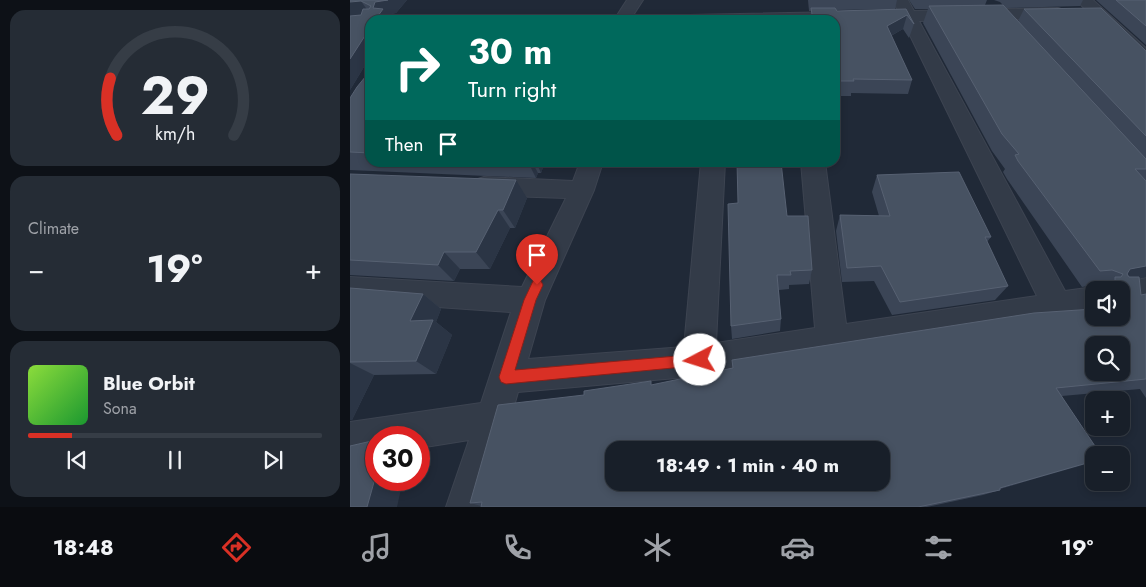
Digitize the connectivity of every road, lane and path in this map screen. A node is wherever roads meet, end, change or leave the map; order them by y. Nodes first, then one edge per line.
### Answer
1 (618, 0) edge
2 (635, 0) edge
3 (802, 0) edge
4 (1084, 0) edge
5 (994, 7) edge
6 (905, 8) edge
7 (1096, 13) junction
8 (621, 15) edge
9 (625, 15) edge
10 (804, 15) edge
11 (840, 15) edge
12 (1137, 30) edge
13 (1120, 32) junction
14 (1019, 35) edge
15 (1146, 59) edge
16 (713, 167) edge
17 (814, 167) edge
18 (587, 176) edge
19 (466, 186) edge
20 (350, 289) edge
21 (1146, 291) edge
22 (1130, 294) edge
23 (530, 300) junction
24 (1085, 301) edge
25 (1057, 306) junction
26 (832, 340) junction
27 (700, 360) junction
28 (506, 377) junction
29 (494, 419) junction
30 (350, 440) edge
31 (466, 507) edge

1 - 8 street
2 - 9 street
3 - 10 street
4 - 7 street
5 - 6 street
5 - 7 street
5 - 14 street
6 - 11 street
6 - 25 street
7 - 13 street
12 - 13 street
13 - 15 street
16 - 27 street
17 - 26 street
18 - 19 street
18 - 23 street
20 - 23 street
21 - 22 street
23 - 28 street
24 - 25 street
25 - 26 street
26 - 27 street
27 - 28 street
28 - 29 street
29 - 30 street
29 - 31 street

